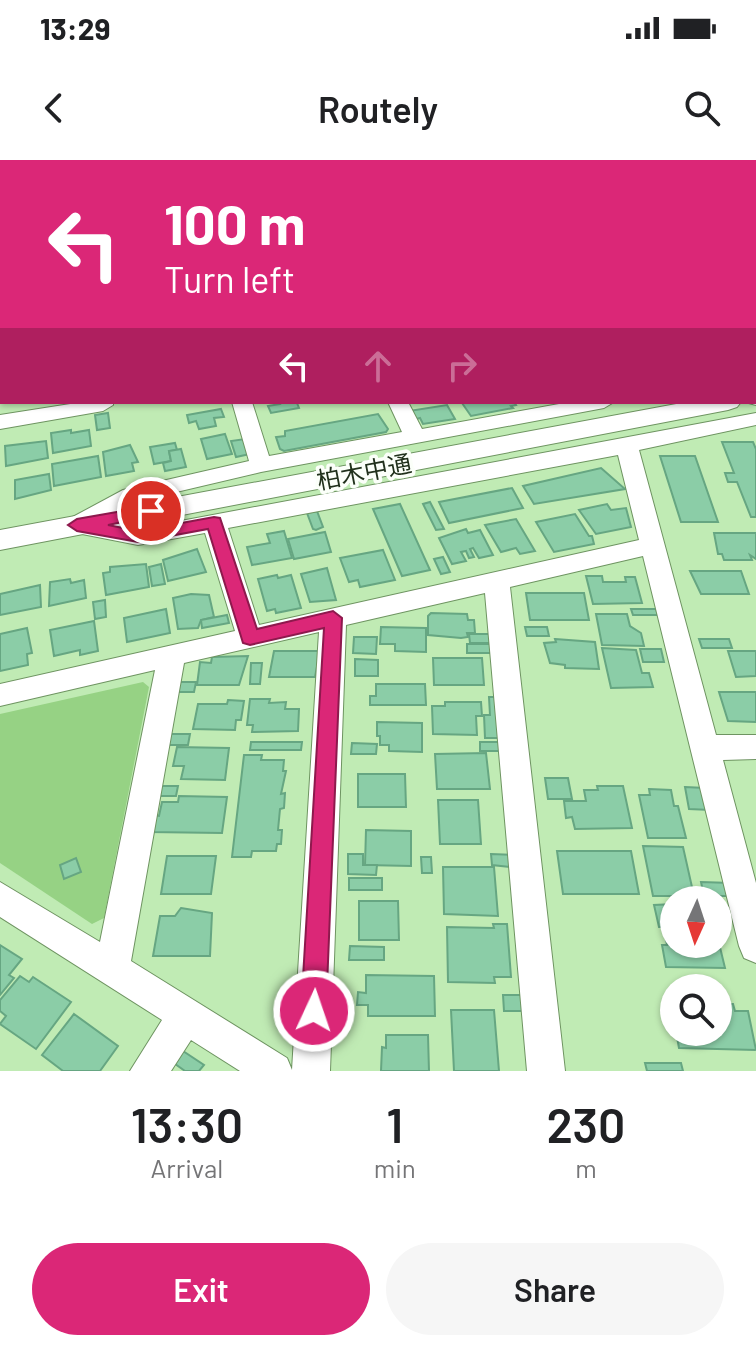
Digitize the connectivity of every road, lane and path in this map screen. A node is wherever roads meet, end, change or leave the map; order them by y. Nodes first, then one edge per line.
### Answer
1 (103, 404) edge
2 (243, 404) edge
3 (399, 404) edge
4 (583, 404) edge
5 (717, 404) edge
6 (541, 408) edge
7 (756, 419) edge
8 (0, 422) edge
9 (416, 438) junction
10 (627, 446) junction
11 (261, 465) junction
12 (214, 522) junction
13 (77, 525) junction
14 (0, 540) edge
15 (653, 545) junction
16 (497, 581) junction
17 (333, 618) junction
18 (250, 638) junction
19 (172, 655) junction
20 (0, 695) edge
21 (756, 747) edge
22 (705, 748) junction
23 (0, 898) edge
24 (756, 946) edge
25 (112, 969) junction
26 (186, 1016) junction
27 (149, 1071) edge
28 (274, 1071) edge
29 (311, 1071) edge
30 (546, 1071) edge

1 - 8 street
2 - 11 street
3 - 9 street
4 - 6 street
5 - 13 street, 柏木中通
6 - 9 street
7 - 10 street
9 - 11 street
10 - 12 street
10 - 15 street
11 - 13 street
12 - 13 street
12 - 18 street
13 - 14 street, 柏木中通
15 - 16 street
15 - 22 street
16 - 17 street
16 - 30 street
17 - 18 street
17 - 29 street
18 - 19 street
19 - 20 street
19 - 25 street
21 - 22 street
22 - 24 street
23 - 25 street
25 - 26 street
26 - 27 street
26 - 28 street

